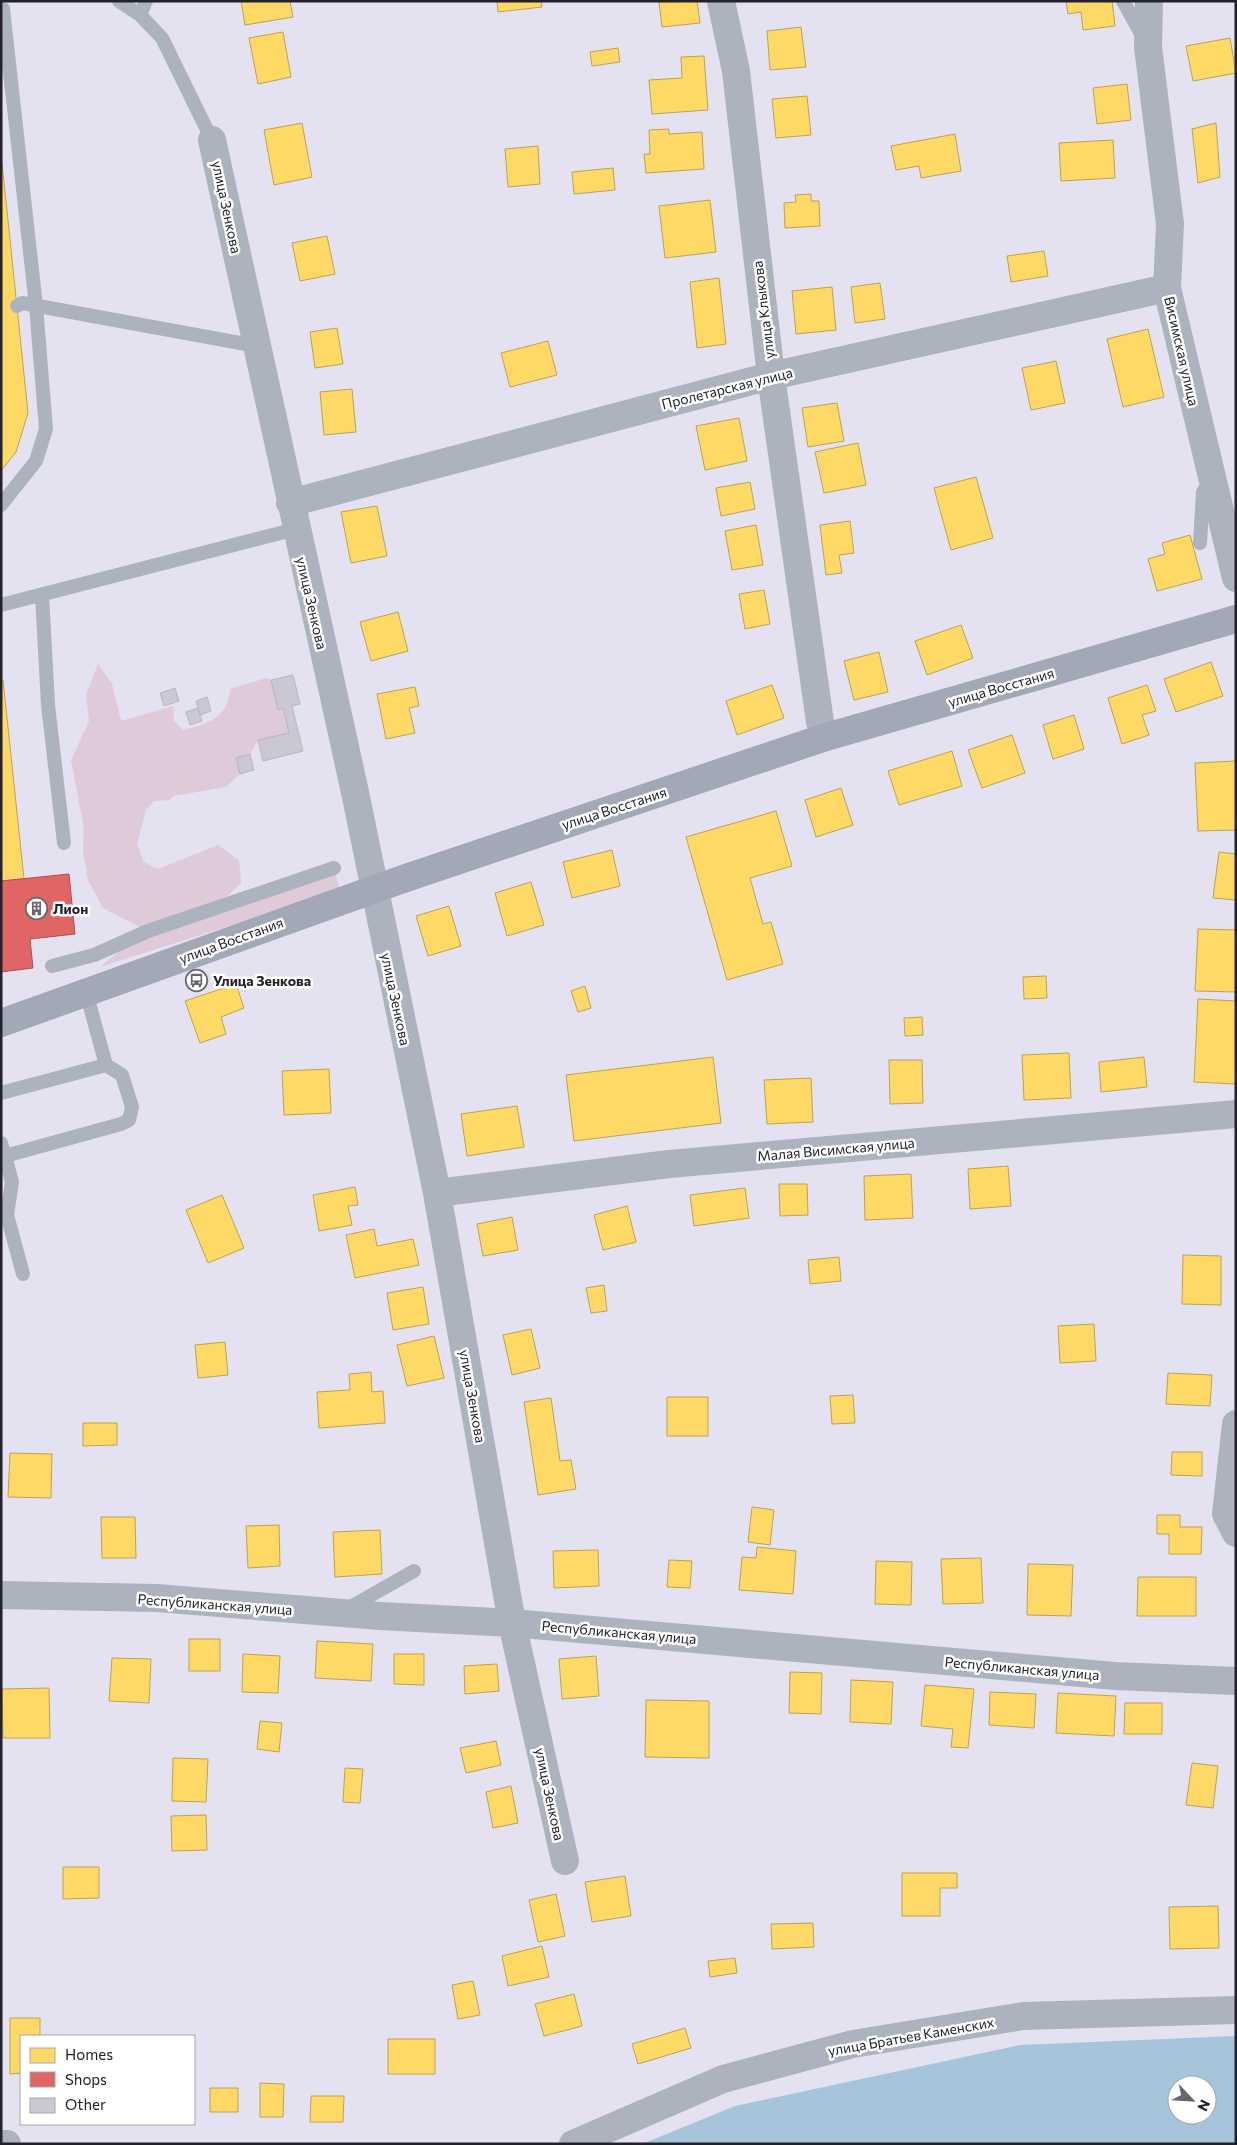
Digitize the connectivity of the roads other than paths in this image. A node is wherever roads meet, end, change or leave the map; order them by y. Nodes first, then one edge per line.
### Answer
1 (119, 1) edge
2 (146, 1) edge
3 (721, 1) edge
4 (1122, 1) edge
5 (1149, 1) edge
6 (3, 9) dead end
7 (140, 15) junction
8 (1148, 46) junction
9 (212, 140) joint
10 (1167, 288) junction
11 (17, 306) dead end
12 (36, 306) junction
13 (256, 346) junction
14 (771, 376) junction
15 (1212, 478) junction
16 (1, 505) edge
17 (293, 516) junction
18 (1200, 543) dead end
19 (1236, 578) edge
20 (42, 595) junction
21 (1, 605) edge
22 (1236, 618) edge
23 (826, 738) junction
24 (64, 843) dead end
25 (334, 868) dead end
26 (374, 891) junction
27 (52, 966) dead end
28 (86, 992) junction
29 (1, 1023) edge
30 (106, 1064) junction
31 (1, 1093) edge
32 (1236, 1114) edge
33 (3, 1150) edge
34 (437, 1192) junction
35 (23, 1274) dead end
36 (1236, 1424) edge
37 (1236, 1533) edge
38 (414, 1571) dead end
39 (1, 1595) edge
40 (340, 1613) junction
41 (512, 1623) junction
42 (1236, 1681) edge
43 (565, 1861) dead end
44 (1236, 2010) edge
45 (1, 2144) edge
46 (8, 2144) edge
47 (573, 2144) edge

1 - 7 lane
2 - 7 lane
3 - 14 street, улица Клыкова
4 - 8 lane
5 - 8 street, Висимская улица
6 - 12 lane
7 - 9 lane
8 - 10 street, Висимская улица
9 - 13 street, улица Зенкова
10 - 14 street, Пролетарская улица
10 - 15 street, Висимская улица
11 - 12 lane
12 - 13 lane
12 - 16 lane
13 - 17 street, улица Зенкова
14 - 17 street, Пролетарская улица
14 - 23 street, улица Клыкова
15 - 18 lane
15 - 19 street, Висимская улица
17 - 20 lane
17 - 26 street, улица Зенкова
20 - 21 lane
20 - 24 lane
22 - 23 street, улица Восстания
23 - 26 street, улица Восстания
25 - 27 lane
26 - 28 street, улица Восстания
26 - 34 street, улица Зенкова
28 - 29 street, улица Восстания
28 - 30 lane
30 - 31 lane
30 - 33 lane
32 - 34 street, Малая Висимская улица
33 - 35 lane
34 - 41 street, улица Зенкова
36 - 37 street
38 - 40 lane
39 - 40 street, Республиканская улица
40 - 41 street, Республиканская улица
41 - 42 street, Республиканская улица
41 - 43 street, улица Зенкова
44 - 47 street, улица Братьев Каменских
45 - 46 street

